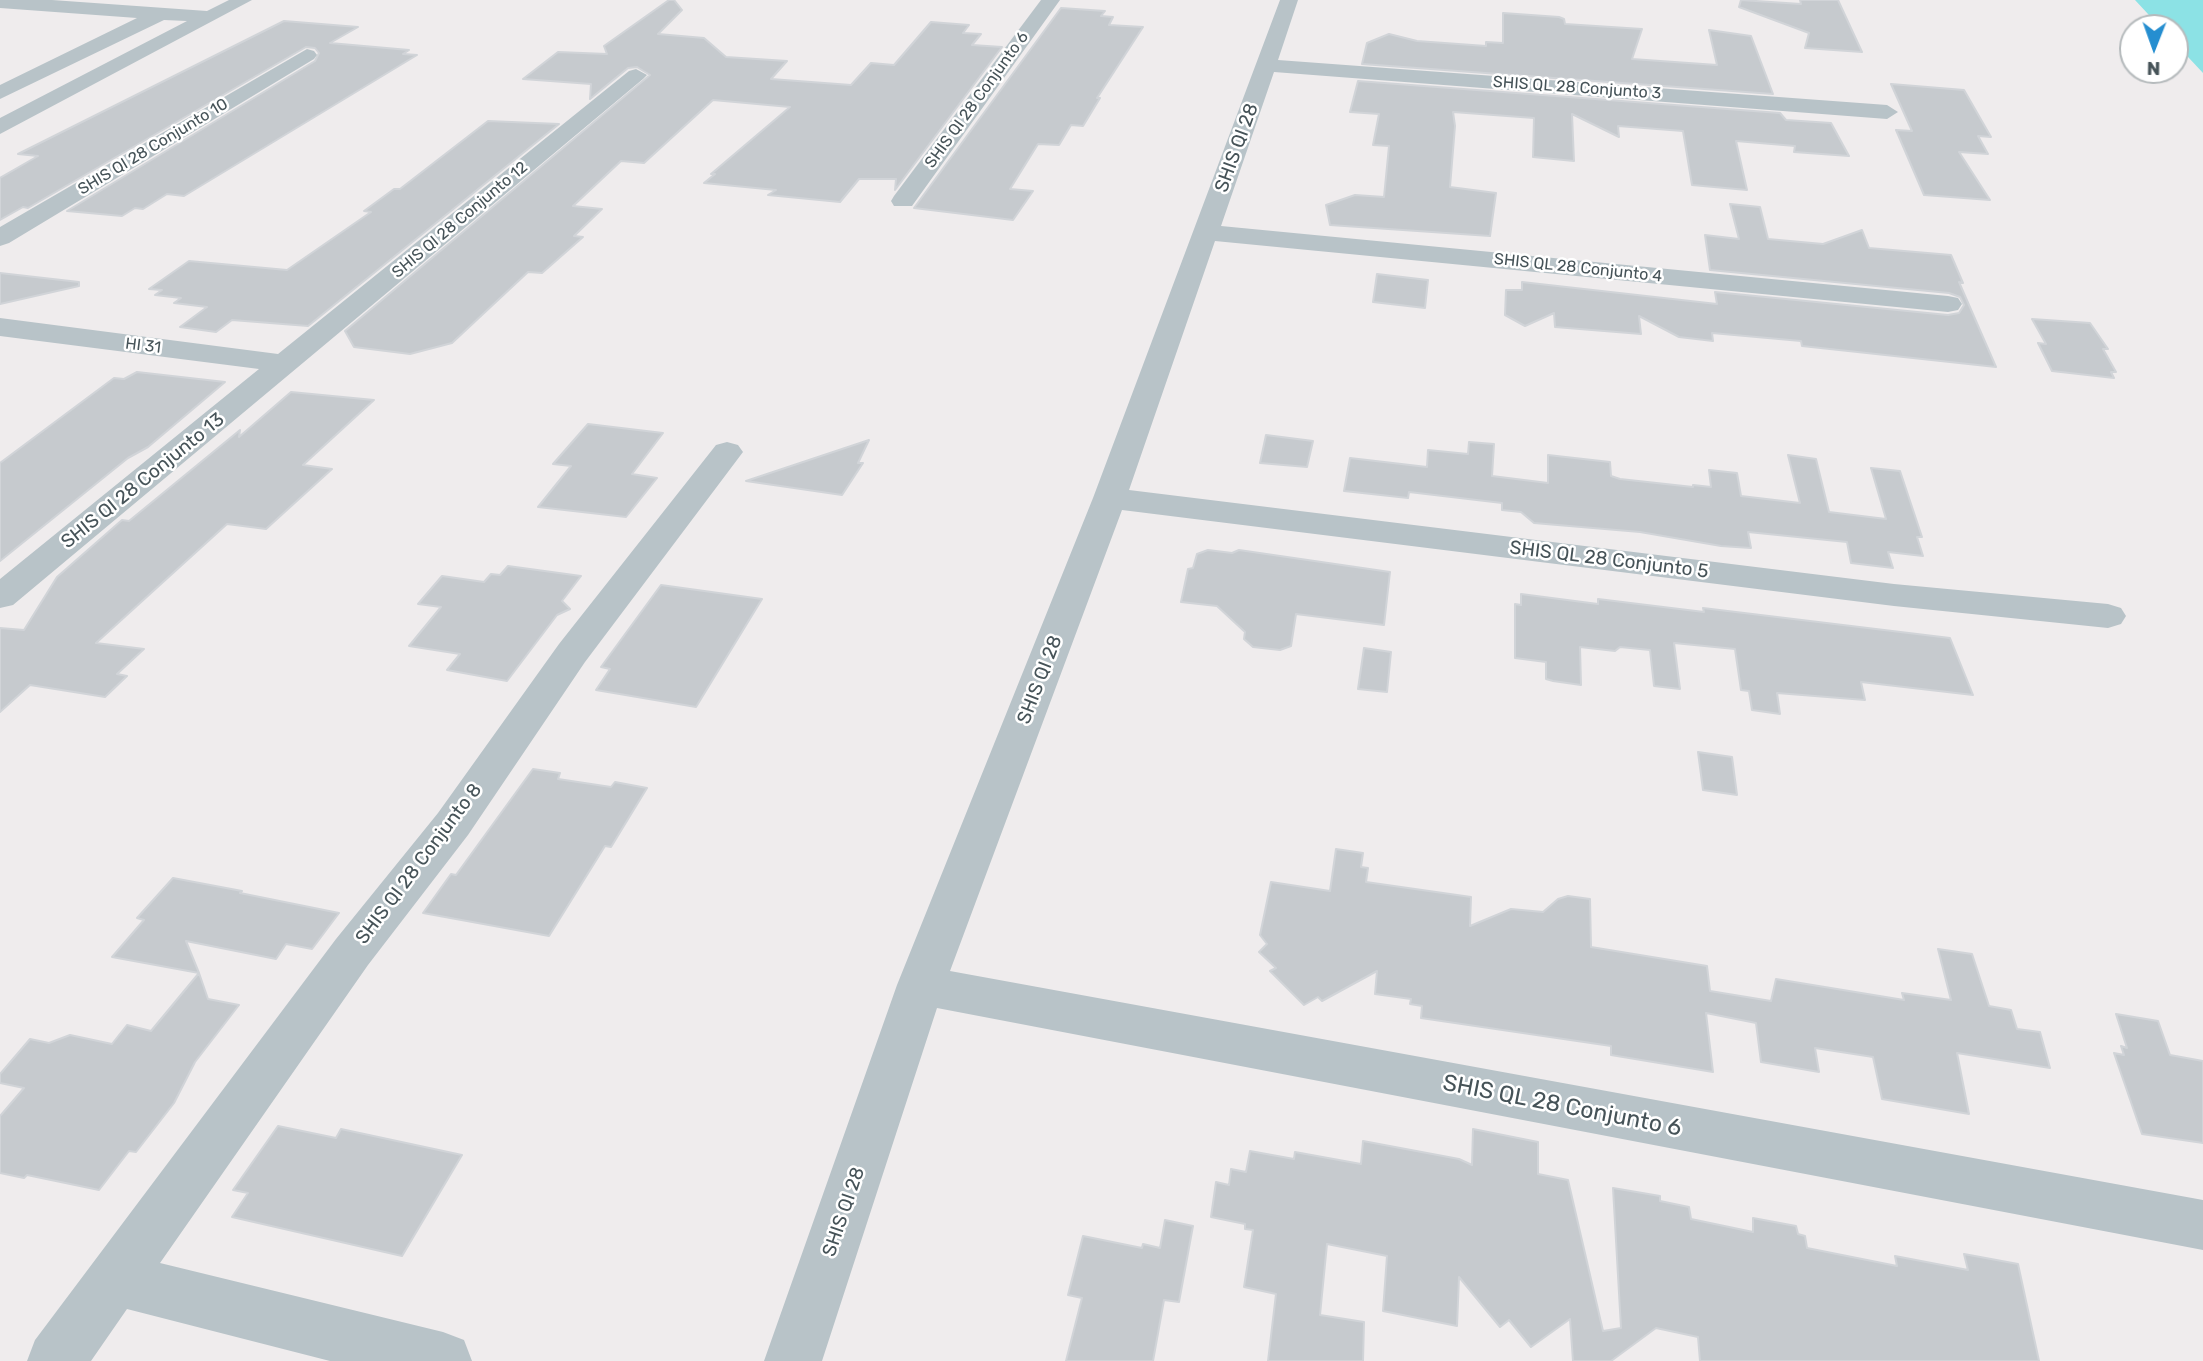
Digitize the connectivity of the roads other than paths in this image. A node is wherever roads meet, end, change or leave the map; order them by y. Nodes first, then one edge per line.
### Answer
1 (243, 0) edge
2 (1051, 0) edge
3 (1282, 1) edge
4 (0, 2) edge
5 (160, 14) junction
6 (210, 17) junction
7 (307, 55) dead end
8 (1266, 65) junction
9 (636, 75) dead end
10 (0, 93) edge
11 (1887, 112) dead end
12 (0, 127) edge
13 (904, 201) dead end
14 (1207, 232) junction
15 (0, 239) edge
16 (1948, 304) dead end
17 (0, 327) edge
18 (285, 364) junction
19 (727, 452) dead end
20 (1110, 498) junction
21 (0, 597) edge
22 (2108, 616) dead end
23 (921, 985) junction
24 (2203, 1225) edge
25 (115, 1279) junction
26 (56, 1361) edge
27 (443, 1361) edge
28 (793, 1361) edge

1 - 6 street
2 - 13 street, SHIS QI 28 Conjunto 6
3 - 8 street, SHIS QI 28
4 - 5 street
5 - 6 street
5 - 10 street
6 - 12 street
7 - 15 street, SHIS QI 28 Conjunto 10
8 - 11 street, SHIS QL 28 Conjunto 3
8 - 14 street, SHIS QI 28
9 - 18 street, SHIS QI 28 Conjunto 12
14 - 16 street, SHIS QL 28 Conjunto 4
14 - 20 street, SHIS QI 28
17 - 18 street, HI 31
18 - 21 street, SHIS QI 28 Conjunto 13
19 - 25 street, SHIS QI 28 Conjunto 8
20 - 22 street, SHIS QL 28 Conjunto 5
20 - 23 street, SHIS QI 28
23 - 24 street, SHIS QL 28 Conjunto 6
23 - 28 street, SHIS QI 28
25 - 26 street, SHIS QI 28 Conjunto 8
25 - 27 street

